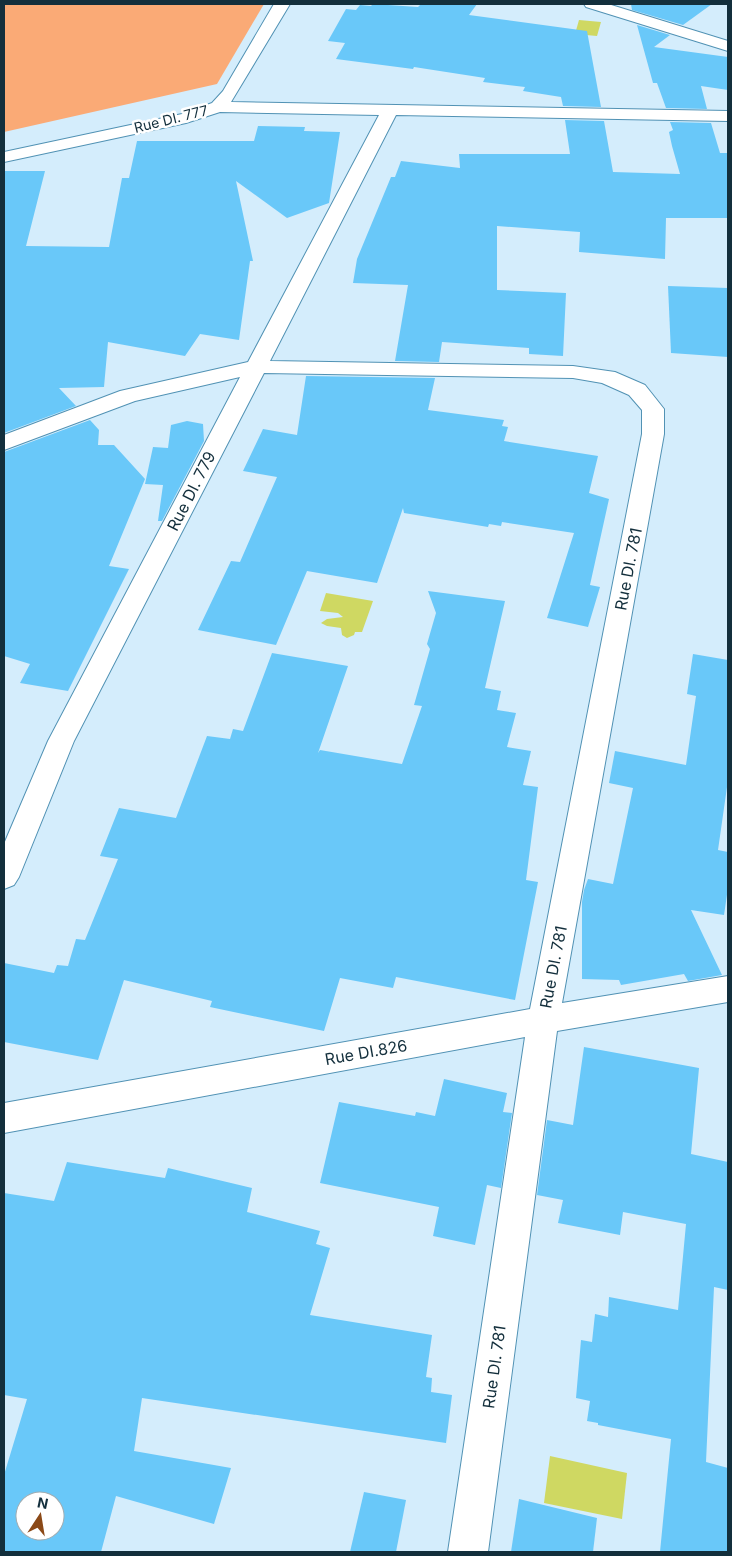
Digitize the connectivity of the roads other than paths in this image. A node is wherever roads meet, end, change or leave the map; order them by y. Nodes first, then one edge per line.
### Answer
1 (282, 4) edge
2 (592, 4) edge
3 (728, 46) edge
4 (218, 107) junction
5 (390, 111) junction
6 (728, 116) edge
7 (4, 156) edge
8 (256, 367) junction
9 (4, 443) edge
10 (4, 877) edge
11 (728, 990) edge
12 (543, 1020) junction
13 (4, 1118) edge
14 (468, 1552) edge

1 - 4 street, Rue DI. 777
2 - 3 street
4 - 5 street
4 - 7 street, Rue DI. 777
5 - 6 street
5 - 8 street, Rue DI. 779
8 - 9 street
8 - 10 street, Rue DI. 779
8 - 12 street, Rue DI. 781
11 - 12 street, Rue DI.826
12 - 13 street, Rue DI.826
12 - 14 street, Rue DI. 781

